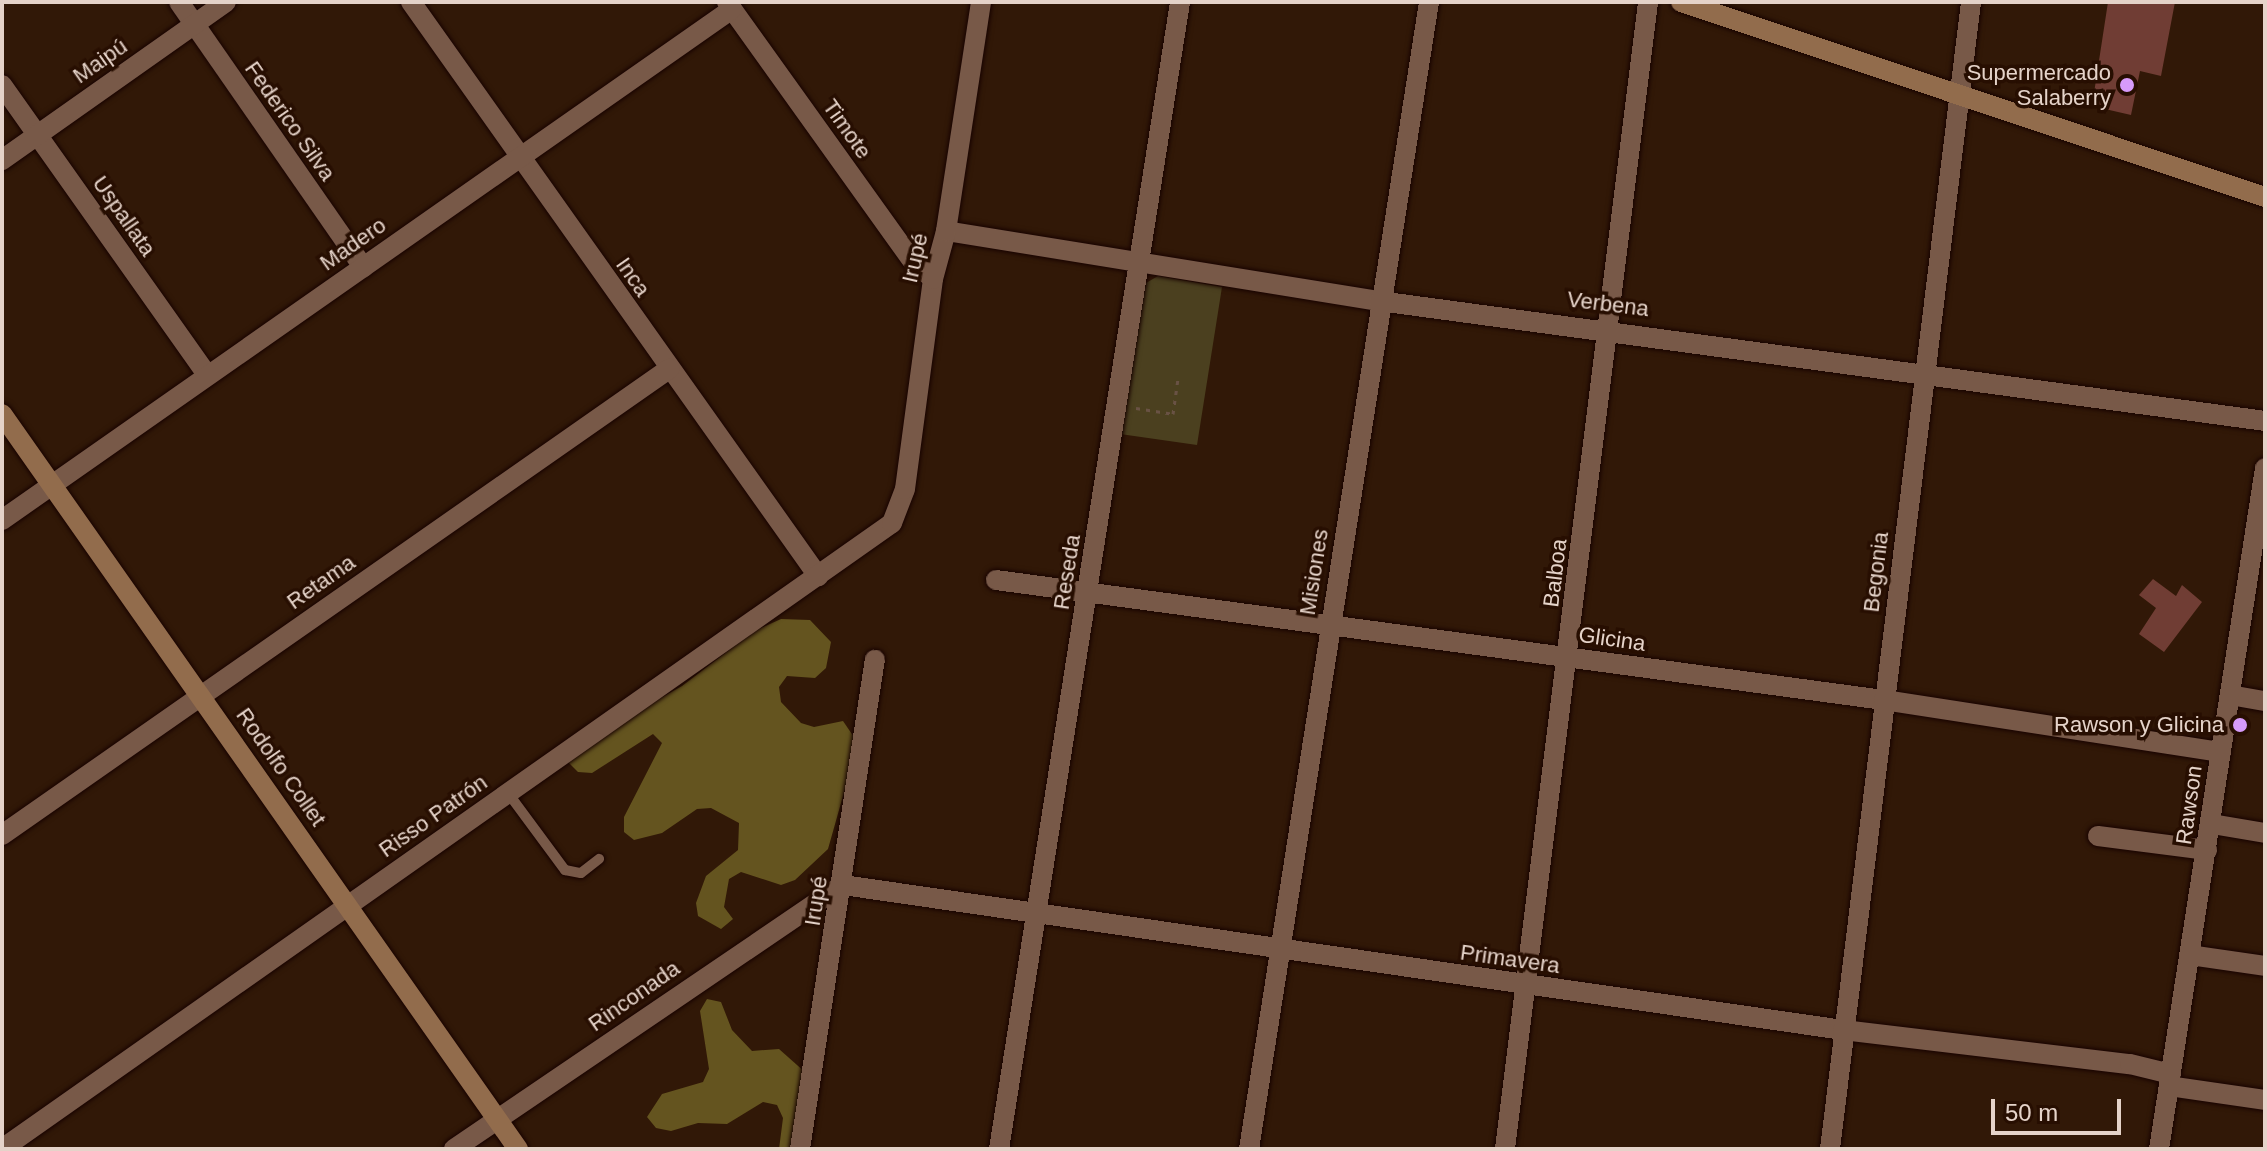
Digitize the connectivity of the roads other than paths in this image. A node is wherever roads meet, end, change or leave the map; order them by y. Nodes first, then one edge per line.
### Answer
1 (179, 2) edge
2 (226, 2) edge
3 (411, 2) edge
4 (981, 2) edge
5 (1180, 2) edge
6 (1429, 2) edge
7 (1648, 2) edge
8 (1681, 2) edge
9 (1971, 2) edge
10 (730, 5) edge
11 (194, 24) junction
12 (2, 85) edge
13 (1959, 95) junction
14 (37, 135) junction
15 (521, 157) junction
16 (2, 160) edge
17 (2265, 197) edge
18 (946, 231) junction
19 (1139, 263) junction
20 (363, 267) junction
21 (933, 279) junction
22 (1379, 301) junction
23 (1610, 328) junction
24 (669, 369) junction
25 (1926, 372) junction
26 (207, 374) junction
27 (2, 414) edge
28 (2265, 421) edge
29 (2265, 468) edge
30 (52, 486) junction
31 (2, 520) edge
32 (892, 523) joint
33 (2259, 559) edge
34 (818, 576) junction
35 (996, 580) dead end
36 (1088, 593) junction
37 (1330, 627) junction
38 (1569, 658) junction
39 (875, 660) dead end
40 (201, 695) junction
41 (2230, 695) junction
42 (1884, 700) junction
43 (2265, 701) edge
44 (2221, 752) junction
45 (508, 793) junction
46 (2212, 824) junction
47 (2265, 833) edge
48 (2, 835) edge
49 (2098, 836) dead end
50 (2207, 850) junction
51 (599, 859) dead end
52 (843, 885) junction
53 (349, 907) junction
54 (1037, 914) junction
55 (1278, 951) junction
56 (2190, 955) junction
57 (2265, 966) edge
58 (1526, 986) junction
59 (1843, 1030) junction
60 (2170, 1080) junction
61 (2265, 1100) edge
62 (497, 1120) junction
63 (2, 1149) edge
64 (454, 1149) edge
65 (518, 1149) edge
66 (800, 1149) edge
67 (999, 1149) edge
68 (1249, 1149) edge
69 (1505, 1149) edge
70 (1830, 1149) edge
71 (2159, 1149) edge

1 - 11 street, Federico Silva
2 - 11 street, Maipú
3 - 15 street, Inca
4 - 18 street, Irupé
5 - 19 street, Reseda
6 - 22 street, Misiones
7 - 23 street, Balboa
8 - 13 street
9 - 13 street, Begonia
10 - 15 street, Madero
10 - 21 street, Timote
11 - 14 street, Maipú
11 - 20 street, Federico Silva
12 - 14 street, Uspallata
13 - 17 street
13 - 25 street, Begonia
14 - 16 street, Maipú
14 - 26 street, Uspallata
15 - 20 street, Madero
15 - 24 street, Inca
18 - 19 street, Verbena
18 - 21 street, Irupé
19 - 22 street, Verbena
19 - 36 street, Reseda
20 - 26 street, Madero
21 - 32 street, Irupé
22 - 23 street, Verbena
22 - 37 street, Misiones
23 - 25 street, Verbena
23 - 38 street, Balboa
24 - 34 street, Inca
24 - 40 street, Retama
25 - 28 street, Verbena
25 - 42 street, Begonia
26 - 30 street, Madero
27 - 30 street, Rodolfo Collet
29 - 33 street, Rawson
30 - 31 street, Madero
30 - 40 street, Rodolfo Collet
32 - 34 street, Risso Patrón
33 - 41 street, Rawson
34 - 45 street, Risso Patrón
35 - 36 street, Glicina
36 - 37 street, Glicina
36 - 54 street, Reseda
37 - 38 street, Glicina
37 - 55 street, Misiones
38 - 42 street, Glicina
38 - 58 street, Balboa
39 - 52 street, Irupé
40 - 48 street, Retama
40 - 53 street, Rodolfo Collet
41 - 43 street
41 - 44 street, Rawson
42 - 44 street, Glicina
42 - 59 street, Begonia
44 - 46 street, Rawson
45 - 51 lane
45 - 53 street, Risso Patrón
46 - 47 street
46 - 50 street, Rawson
49 - 50 street
50 - 56 street, Rawson
52 - 54 street, Primavera
52 - 62 street, Rinconada
52 - 66 street, Irupé
53 - 62 street, Rodolfo Collet
53 - 63 street, Risso Patrón
54 - 55 street, Primavera
54 - 67 street, Reseda
55 - 58 street, Primavera
55 - 68 street, Misiones
56 - 57 street
56 - 60 street, Rawson
58 - 59 street, Primavera
58 - 69 street, Balboa
59 - 60 street, Primavera
59 - 70 street, Begonia
60 - 61 street, Primavera
60 - 71 street, Rawson
62 - 64 street, Rinconada
62 - 65 street, Rodolfo Collet

